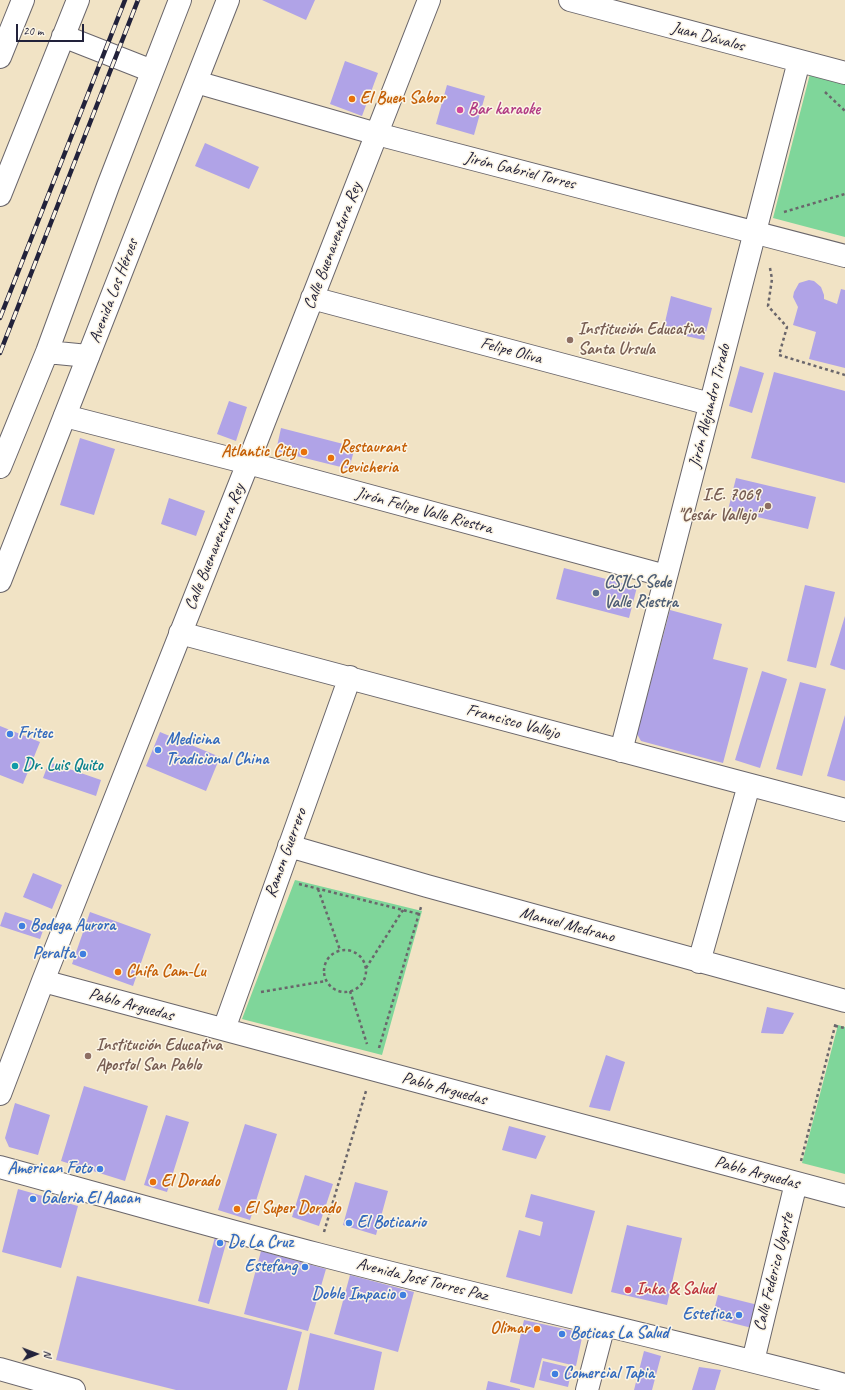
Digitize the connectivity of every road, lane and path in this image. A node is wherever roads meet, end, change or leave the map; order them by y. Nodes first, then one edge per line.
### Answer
1 (23, 0) edge
2 (78, 0) edge
3 (180, 0) edge
4 (228, 0) edge
5 (429, 0) edge
6 (570, 0) edge
7 (622, 7) edge
8 (63, 36) junction
9 (0, 57) edge
10 (798, 61) junction
11 (152, 71) junction
12 (845, 73) edge
13 (196, 82) junction
14 (377, 134) junction
15 (845, 194) edge
16 (0, 195) edge
17 (754, 231) junction
18 (845, 256) edge
19 (770, 268) dead end
20 (312, 298) junction
21 (47, 352) junction
22 (88, 356) junction
23 (845, 374) edge
24 (710, 404) junction
25 (65, 416) junction
26 (248, 464) junction
27 (0, 467) edge
28 (666, 576) junction
29 (0, 582) edge
30 (180, 633) junction
31 (350, 677) junction
32 (621, 751) junction
33 (749, 785) junction
34 (845, 810) edge
35 (289, 846) junction
36 (318, 889) junction
37 (296, 891) dead end
38 (403, 910) junction
39 (419, 914) dead end
40 (340, 950) junction
41 (700, 962) junction
42 (366, 968) junction
43 (43, 981) junction
44 (326, 981) junction
45 (261, 985) dead end
46 (350, 991) junction
47 (843, 1001) edge
48 (836, 1026) junction
49 (845, 1028) edge
50 (224, 1030) junction
51 (368, 1049) dead end
52 (0, 1094) edge
53 (0, 1167) edge
54 (796, 1183) junction
55 (845, 1196) edge
56 (604, 1325) junction
57 (753, 1361) junction
58 (0, 1369) edge
59 (845, 1385) edge
60 (74, 1390) edge
61 (587, 1390) edge

1 - 9 street
2 - 8 street
3 - 11 street
4 - 13 street, Avenida Los Héroes
5 - 14 street, Calle Buenaventura Rey
6 - 7 street, Juan Dávalos
7 - 10 street, Juan Dávalos
8 - 11 street
8 - 16 street
10 - 12 street, Juan Dávalos
10 - 17 street, Jirón Alejandro Tirado
11 - 21 street
13 - 14 street, Jirón Gabriel Torres
13 - 22 street, Avenida Los Héroes
14 - 17 street, Jirón Gabriel Torres
14 - 20 street, Calle Buenaventura Rey
15 - 17 path
17 - 18 street, Jirón Gabriel Torres
17 - 24 street, Jirón Alejandro Tirado
19 - 23 path
20 - 24 street, Felipe Oliva
20 - 26 street, Calle Buenaventura Rey
21 - 22 street
21 - 27 street
22 - 25 street, Avenida Los Héroes
24 - 28 street, Jirón Alejandro Tirado
25 - 26 street, Jirón Felipe Valle Riestra
25 - 29 street, Avenida Los Héroes
26 - 28 street, Jirón Felipe Valle Riestra
26 - 30 street, Calle Buenaventura Rey
28 - 32 street, Jirón Alejandro Tirado
30 - 31 street, Francisco Vallejo
30 - 43 street, Calle Buenaventura Rey
31 - 32 street, Francisco Vallejo
31 - 35 street, Ramon Guerrero
32 - 33 street, Francisco Vallejo
33 - 34 street, Francisco Vallejo
33 - 41 street
35 - 41 street, Manuel Medrano
35 - 50 street, Ramon Guerrero
36 - 37 path
36 - 38 path
36 - 40 path
38 - 39 path
38 - 42 path
40 - 42 path
40 - 44 path
41 - 47 street, Manuel Medrano
42 - 46 path
43 - 50 street, Pablo Arguedas
43 - 52 street, Calle Buenaventura Rey
44 - 45 path
44 - 46 path
46 - 51 path
47 - 48 path
48 - 49 path
48 - 54 path
50 - 54 street, Pablo Arguedas
53 - 56 street, Avenida José Torres Paz
54 - 55 street, Pablo Arguedas
54 - 57 street, Calle Federico Ugarte
56 - 57 street, Avenida José Torres Paz
56 - 61 street
57 - 59 street, Avenida José Torres Paz
58 - 60 street

